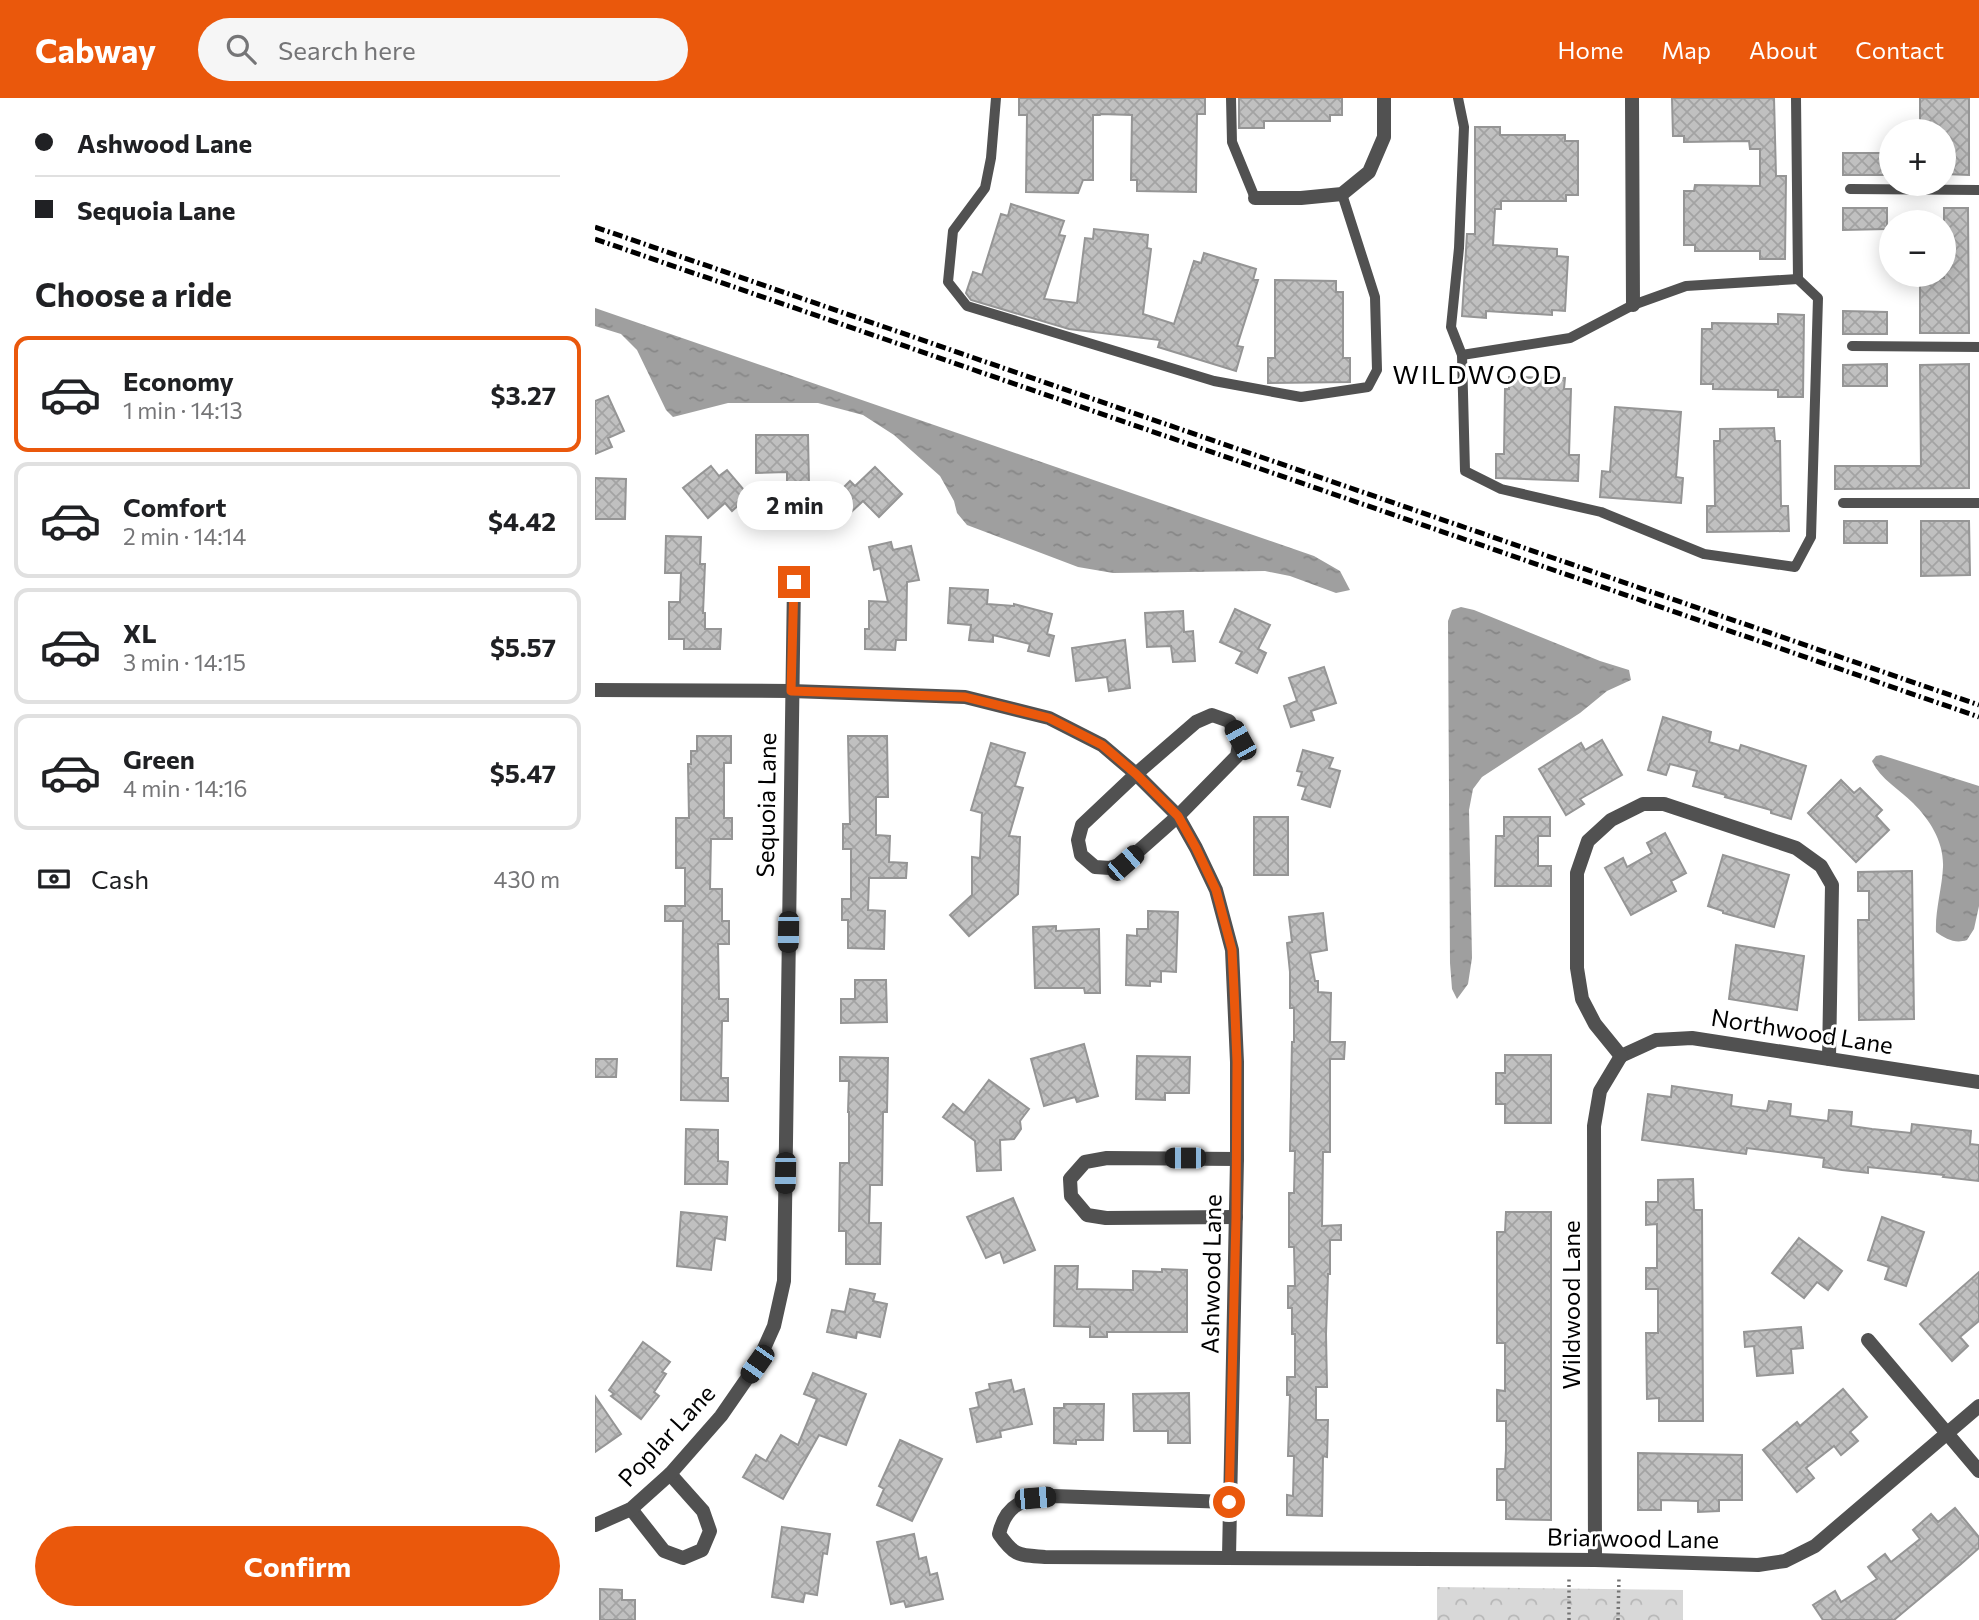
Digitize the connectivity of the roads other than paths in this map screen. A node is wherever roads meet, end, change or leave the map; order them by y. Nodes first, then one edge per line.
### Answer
1 (996, 98) edge
2 (1231, 98) edge
3 (1384, 98) edge
4 (1458, 98) edge
5 (1632, 98) edge
6 (1796, 98) edge
7 (1850, 189) dead end
8 (1979, 190) edge
9 (1342, 194) junction
10 (1255, 198) joint
11 (1798, 279) junction
12 (1633, 306) junction
13 (1852, 346) dead end
14 (1979, 347) edge
15 (1462, 355) junction
16 (1843, 503) dead end
17 (1979, 503) edge
18 (794, 582) dead end
19 (595, 690) edge
20 (791, 691) junction
21 (1136, 774) junction
22 (1178, 816) junction
23 (1621, 1056) junction
24 (1829, 1059) junction
25 (1979, 1082) edge
26 (1237, 1159) junction
27 (1236, 1217) junction
28 (784, 1281) joint
29 (1868, 1340) dead end
30 (1979, 1406) edge
31 (1947, 1433) junction
32 (1979, 1471) edge
33 (670, 1474) junction
34 (1229, 1502) junction
35 (631, 1508) junction
36 (595, 1525) edge
37 (1229, 1557) junction
38 (1595, 1560) junction

1 - 9 lane
2 - 10 lane
3 - 9 street
4 - 15 lane
5 - 12 street
6 - 11 lane
7 - 8 lane
9 - 10 street
11 - 12 lane
11 - 15 lane
12 - 15 lane
13 - 14 lane
16 - 17 lane
18 - 20 street, Sequoia Lane
19 - 20 street, Ashwood Lane
20 - 21 street, Ashwood Lane
20 - 28 street, Sequoia Lane
21 - 22 street, Ashwood Lane
21 - 22 street
21 - 22 street
22 - 26 street, Ashwood Lane
23 - 24 street, Northwood Lane
23 - 24 street
23 - 38 street, Wildwood Lane
24 - 25 street, Northwood Lane
26 - 27 street, Ashwood Lane
26 - 27 street
27 - 34 street, Ashwood Lane
28 - 33 street, Poplar Lane
29 - 31 street
30 - 31 street, Briarwood Lane
31 - 32 street
31 - 38 street, Briarwood Lane
33 - 35 street, Poplar Lane
33 - 35 street
34 - 37 street, Ashwood Lane
34 - 37 street, Briarwood Lane
35 - 36 street, Poplar Lane
37 - 38 street, Briarwood Lane

